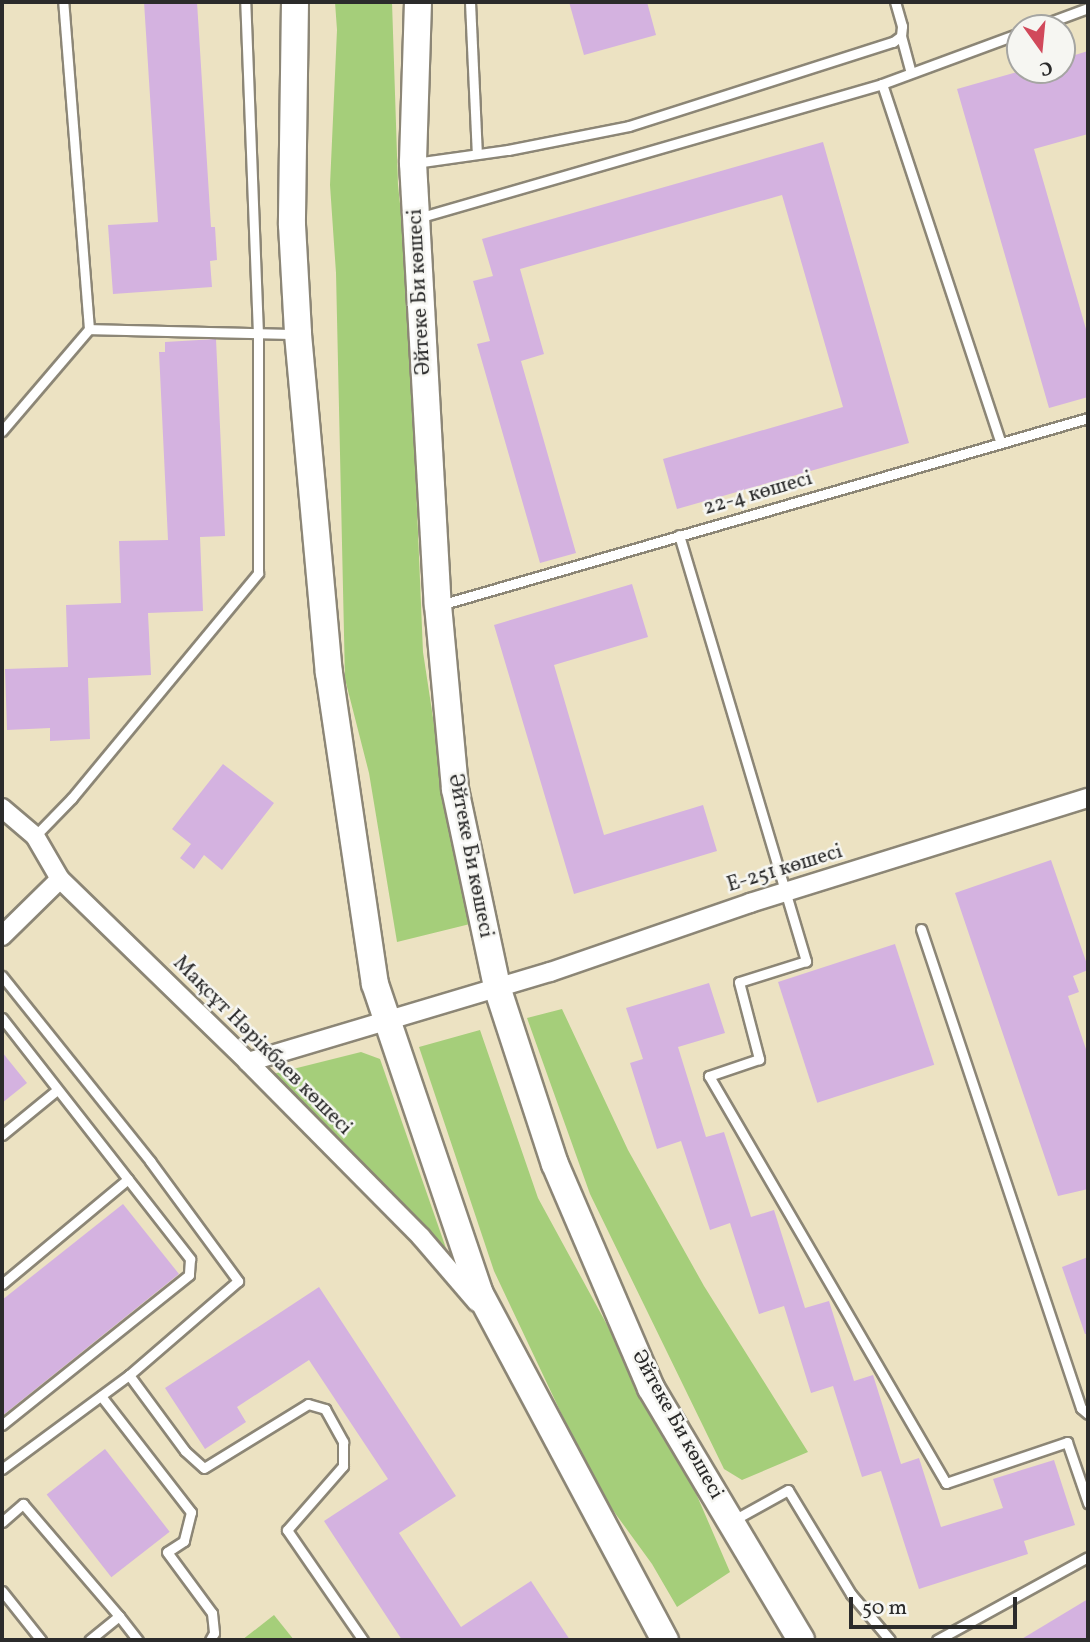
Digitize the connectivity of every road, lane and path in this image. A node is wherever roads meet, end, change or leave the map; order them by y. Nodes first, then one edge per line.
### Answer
1 (64, 2) edge
2 (245, 2) edge
3 (295, 2) edge
4 (418, 2) edge
5 (470, 2) edge
6 (895, 2) edge
7 (901, 36) junction
8 (1006, 38) edge
9 (911, 73) junction
10 (882, 84) junction
11 (477, 154) junction
12 (413, 163) junction
13 (416, 219) junction
14 (89, 329) junction
15 (258, 334) junction
16 (298, 334) junction
17 (1088, 418) edge
18 (2, 431) edge
19 (1001, 443) junction
20 (679, 535) junction
21 (438, 605) junction
22 (1088, 798) edge
23 (2, 808) edge
24 (35, 836) junction
25 (60, 879) junction
26 (786, 892) junction
27 (921, 929) dead end
28 (2, 936) edge
29 (2, 976) edge
30 (497, 987) junction
31 (2, 1018) edge
32 (387, 1020) junction
33 (248, 1062) junction
34 (57, 1090) junction
35 (2, 1135) edge
36 (128, 1179) junction
37 (2, 1283) edge
38 (491, 1317) junction
39 (129, 1375) junction
40 (101, 1396) junction
41 (1088, 1414) edge
42 (2, 1425) edge
43 (2, 1469) edge
44 (1088, 1503) edge
45 (2, 1522) edge
46 (730, 1522) junction
47 (1088, 1558) edge
48 (2, 1591) edge
49 (119, 1616) junction
50 (41, 1640) edge
51 (89, 1640) edge
52 (138, 1640) edge
53 (210, 1640) edge
54 (363, 1640) edge
55 (665, 1640) edge
56 (801, 1640) edge
57 (890, 1640) edge
58 (937, 1640) edge

1 - 14 lane
2 - 15 lane
3 - 16 street
4 - 12 street, Әйтеке Би көшесі
5 - 11 lane
6 - 7 lane
7 - 9 lane
7 - 11 lane
8 - 9 lane
9 - 10 lane
10 - 13 lane
10 - 19 lane
11 - 12 lane
12 - 13 street, Әйтеке Би көшесі
13 - 21 street, Әйтеке Би көшесі
14 - 15 lane
14 - 18 lane
15 - 16 lane
15 - 24 lane
16 - 32 street
17 - 19 lane, 22-4 көшесі
19 - 20 lane, 22-4 көшесі
20 - 21 lane, 22-4 көшесі
20 - 26 lane
21 - 30 street, Әйтеке Би көшесі
22 - 26 street, Е-251 көшесі
23 - 24 street, Мақсұт Нәрікбаев көшесі
24 - 25 street, Мақсұт Нәрікбаев көшесі
25 - 28 street
25 - 33 street, Мақсұт Нәрікбаев көшесі
26 - 30 street, Е-251 көшесі
26 - 44 lane
27 - 41 lane
29 - 39 lane
30 - 32 street, Е-251 көшесі
30 - 46 street, Әйтеке Би көшесі
31 - 34 lane
32 - 33 street, Е-251 көшесі
32 - 38 street
33 - 38 street, Мақсұт Нәрікбаев көшесі
34 - 35 lane
34 - 36 lane
36 - 37 lane
36 - 42 lane
38 - 55 street
39 - 40 lane
39 - 54 lane
40 - 43 lane
40 - 53 lane
45 - 49 lane
46 - 56 street, Әйтеке Би көшесі
46 - 57 lane
47 - 58 lane
48 - 50 lane
49 - 51 lane
49 - 52 lane

